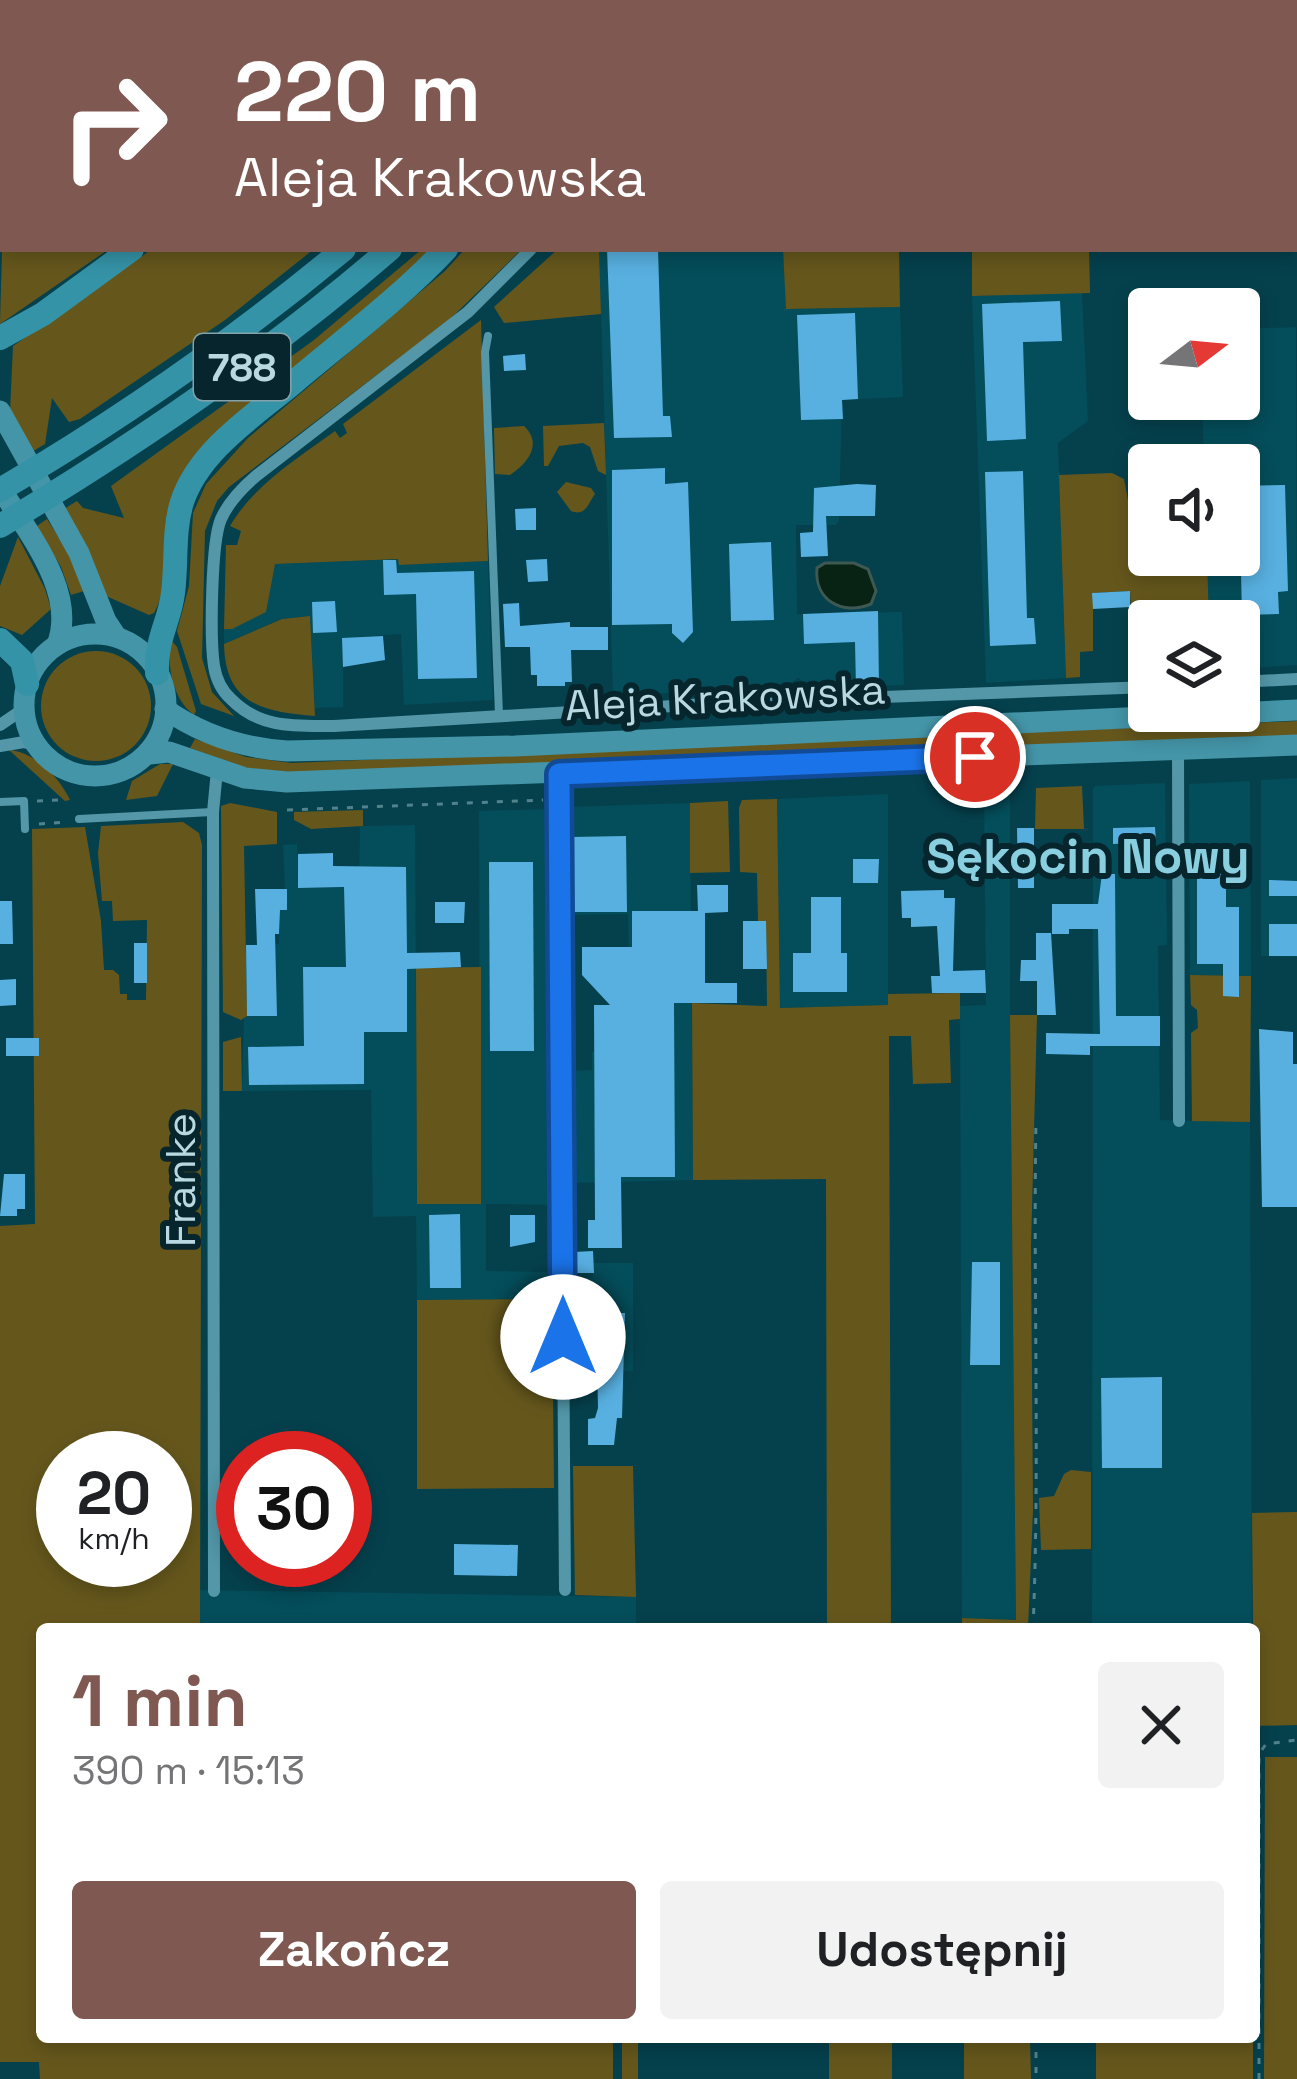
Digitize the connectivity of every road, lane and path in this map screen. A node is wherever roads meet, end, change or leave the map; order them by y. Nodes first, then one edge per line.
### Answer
1 (128, 252) edge
2 (340, 252) edge
3 (386, 252) edge
4 (443, 252) edge
5 (528, 252) edge
6 (488, 336) dead end
7 (0, 338) edge
8 (0, 411) edge
9 (0, 489) edge
10 (0, 526) edge
11 (116, 636) junction
12 (0, 640) edge
13 (57, 645) junction
14 (158, 673) junction
15 (1297, 680) edge
16 (1260, 681) edge
17 (1128, 688) edge
18 (26, 696) junction
19 (165, 709) junction
20 (1297, 710) edge
21 (499, 715) junction
22 (0, 725) edge
23 (1297, 745) edge
24 (0, 746) edge
25 (38, 746) junction
26 (1178, 749) junction
27 (149, 754) junction
28 (217, 770) junction
29 (559, 774) junction
30 (59, 800) dead end
31 (551, 800) dead end
32 (24, 801) junction
33 (0, 802) edge
34 (287, 810) dead end
35 (213, 812) junction
36 (79, 819) joint
37 (25, 827) joint
38 (1036, 1120) dead end
39 (1179, 1121) dead end
40 (565, 1590) dead end
41 (214, 1591) dead end
42 (1034, 1623) edge
43 (1297, 1741) edge
44 (1260, 1752) edge
45 (1036, 2043) edge
46 (1259, 2043) edge
47 (1036, 2079) edge
48 (1259, 2079) edge

1 - 7 main road
2 - 9 main road, 788
3 - 10 main road, 788
4 - 14 main road
5 - 21 street
6 - 21 lane
8 - 11 main road
9 - 13 main road
11 - 13 main road
11 - 14 main road
12 - 18 main road
13 - 18 main road
14 - 19 main road
15 - 16 street
17 - 21 street
18 - 22 street
18 - 25 main road
19 - 20 main road, Aleja Krakowska
19 - 27 main road
23 - 26 main road, Aleja Krakowska
24 - 25 street
25 - 27 main road
26 - 29 main road, Aleja Krakowska
26 - 39 street
27 - 28 main road, Aleja Krakowska
28 - 29 main road, Aleja Krakowska
28 - 35 street, Franke
29 - 40 street
30 - 32 path
31 - 34 path
32 - 33 lane
32 - 37 lane
35 - 36 lane
35 - 41 street, Franke
36 - 37 path
38 - 42 path
43 - 44 path
45 - 47 path
46 - 48 path

